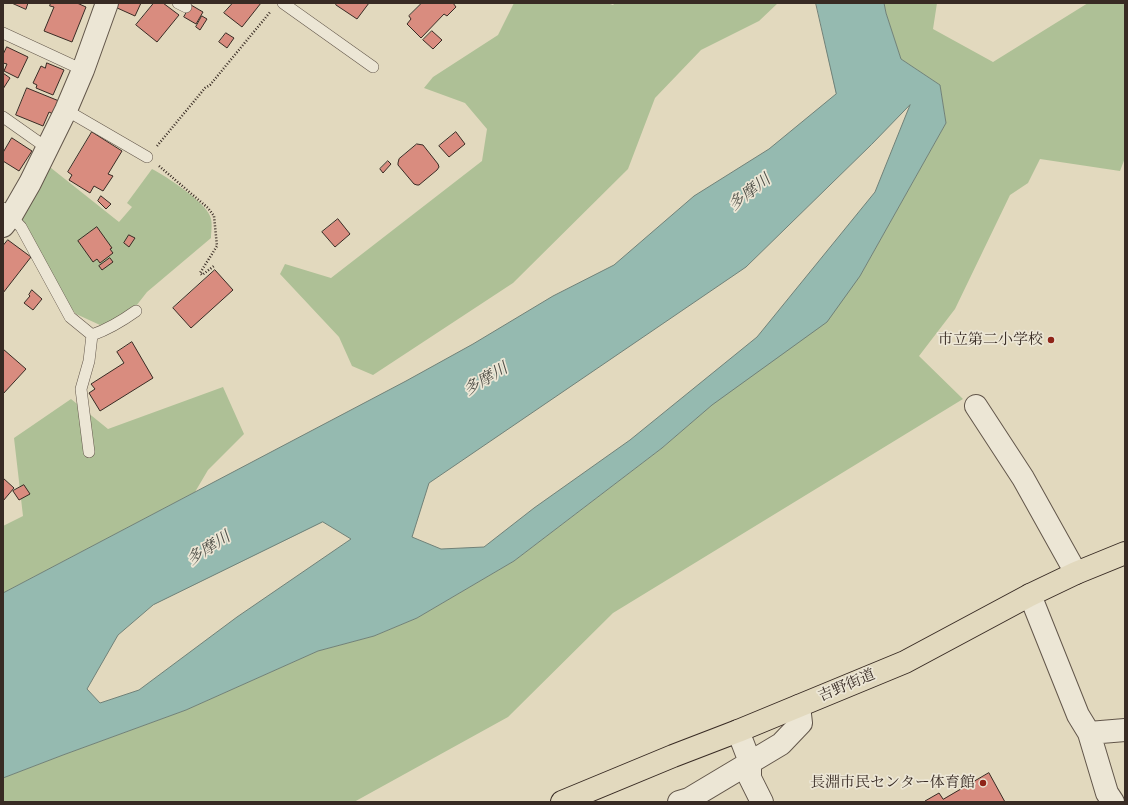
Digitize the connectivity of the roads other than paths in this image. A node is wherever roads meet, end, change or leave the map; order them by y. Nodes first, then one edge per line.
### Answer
1 (107, 3) edge
2 (283, 3) edge
3 (3, 33) edge
4 (373, 67) dead end
5 (83, 70) junction
6 (66, 110) junction
7 (3, 117) edge
8 (47, 148) junction
9 (147, 157) road end
10 (6, 216) edge
11 (136, 311) dead end
12 (92, 335) junction
13 (976, 406) dead end
14 (89, 452) dead end
15 (1125, 553) edge
16 (1076, 573) junction
17 (1030, 595) junction
18 (799, 706) junction
19 (1125, 730) edge
20 (738, 731) junction
21 (1089, 734) junction
22 (750, 762) junction
23 (567, 801) edge
24 (680, 802) edge
25 (762, 802) edge
26 (1113, 802) edge

1 - 5 street
2 - 4 lane
3 - 5 lane
5 - 6 street
6 - 8 street
6 - 9 lane
7 - 8 lane
8 - 10 street
10 - 12 lane
11 - 12 lane
12 - 14 lane
13 - 16 street
15 - 16 highway, 吉野街道
16 - 17 highway, 吉野街道
17 - 18 highway, 吉野街道
17 - 21 street
18 - 20 highway, 吉野街道
18 - 22 street
19 - 21 street
20 - 22 street
20 - 23 highway, 吉野街道
21 - 26 street
22 - 24 street
22 - 25 street

